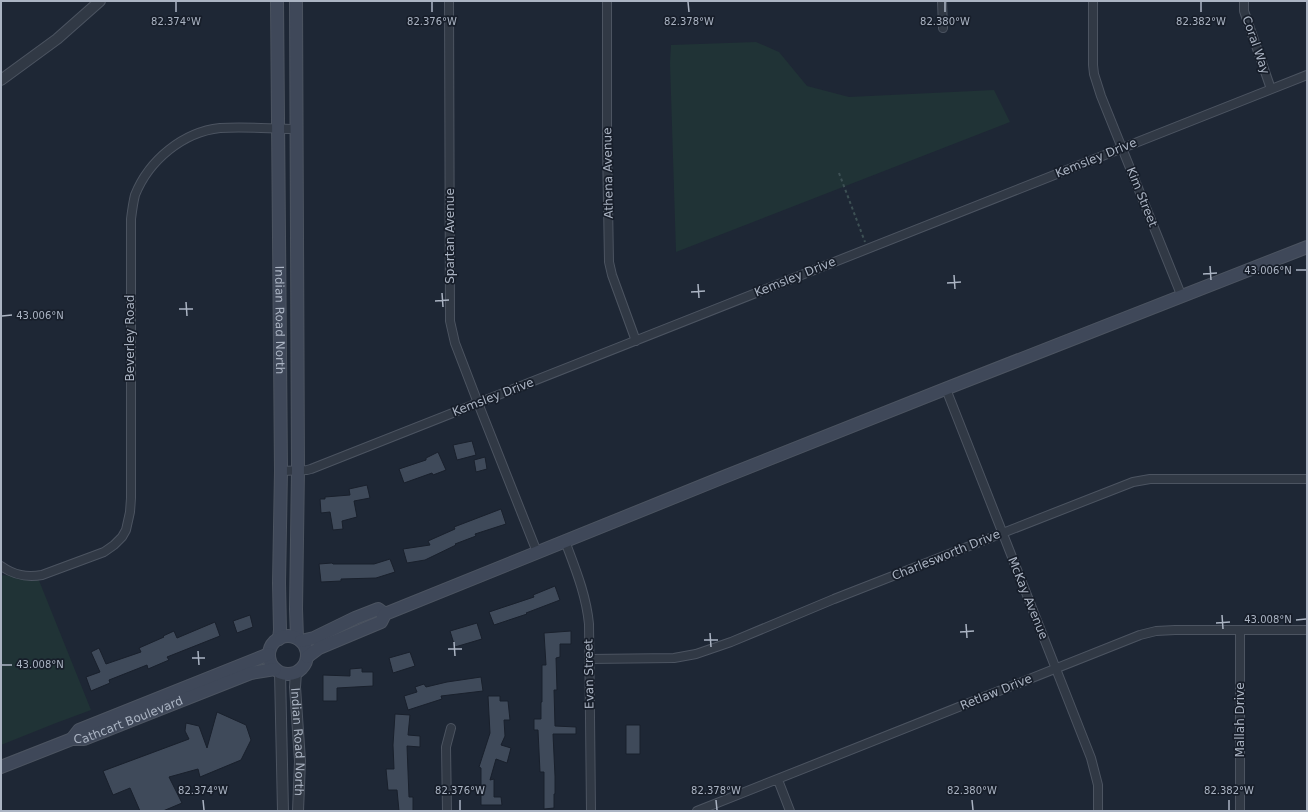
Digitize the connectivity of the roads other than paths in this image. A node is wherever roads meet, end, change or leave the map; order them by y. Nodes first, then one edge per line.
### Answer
1 (100, 1) edge
2 (277, 1) edge
3 (296, 1) edge
4 (449, 1) edge
5 (607, 1) edge
6 (942, 1) edge
7 (1093, 1) edge
8 (1244, 1) edge
9 (943, 28) dead end
10 (1307, 75) edge
11 (1, 80) edge
12 (1271, 89) junction
13 (279, 129) junction
14 (297, 129) junction
15 (1122, 147) junction
16 (1307, 247) edge
17 (1182, 297) junction
18 (636, 340) junction
19 (946, 389) junction
20 (478, 403) junction
21 (298, 470) junction
22 (280, 471) junction
23 (1307, 479) edge
24 (1002, 533) junction
25 (565, 540) junction
26 (537, 552) junction
27 (1, 566) edge
28 (385, 614) junction
29 (1240, 630) junction
30 (1307, 630) edge
31 (279, 639) junction
32 (299, 640) junction
33 (269, 654) junction
34 (307, 657) junction
35 (590, 659) junction
36 (1056, 668) junction
37 (278, 671) junction
38 (296, 672) junction
39 (451, 728) dead end
40 (72, 739) junction
41 (1, 766) edge
42 (778, 780) junction
43 (283, 811) edge
44 (298, 811) edge
45 (446, 811) edge
46 (591, 811) edge
47 (697, 811) edge
48 (790, 811) edge
49 (1098, 811) edge
50 (1240, 811) edge

1 - 11 street
2 - 13 main road, Indian Road North
3 - 14 main road, Indian Road North
4 - 20 street, Spartan Avenue
5 - 18 street, Athena Avenue
6 - 9 street
7 - 15 street, Kim Street
8 - 12 street, Coral Way
10 - 12 street, Kemsley Drive
12 - 15 street, Kemsley Drive
13 - 14 street, Beverley Road
13 - 22 main road, Indian Road North
13 - 27 street, Beverley Road
14 - 21 main road, Indian Road North
15 - 17 street, Kim Street
15 - 18 street, Kemsley Drive
16 - 17 main road
17 - 19 main road
18 - 20 street, Kemsley Drive
19 - 24 street, McKay Avenue
19 - 25 main road
20 - 21 street, Kemsley Drive
20 - 26 street, Spartan Avenue
21 - 22 street, Kemsley Drive
21 - 32 main road, Indian Road North
22 - 31 main road, Indian Road North
23 - 24 street, Charlesworth Drive
24 - 35 street, Charlesworth Drive
24 - 36 street, McKay Avenue
25 - 26 main road
25 - 35 street, Evan Street
26 - 28 main road
28 - 32 main road
28 - 34 main road
29 - 30 street, Retlaw Drive
29 - 36 street, Retlaw Drive
29 - 50 street, Mallah Drive
31 - 32 main road
31 - 33 main road, Indian Road North
32 - 34 main road, Indian Road North
33 - 37 main road, Indian Road North
33 - 40 main road, Cathcart Boulevard
34 - 38 main road, Indian Road North
35 - 46 street, Evan Street
36 - 42 street, Retlaw Drive
36 - 49 street, McKay Avenue
37 - 38 main road, Indian Road North
37 - 40 main road, Cathcart Boulevard
37 - 43 street, Indian Road North
38 - 44 street, Indian Road North
39 - 45 street
40 - 41 main road
42 - 47 street, Retlaw Drive
42 - 48 street

